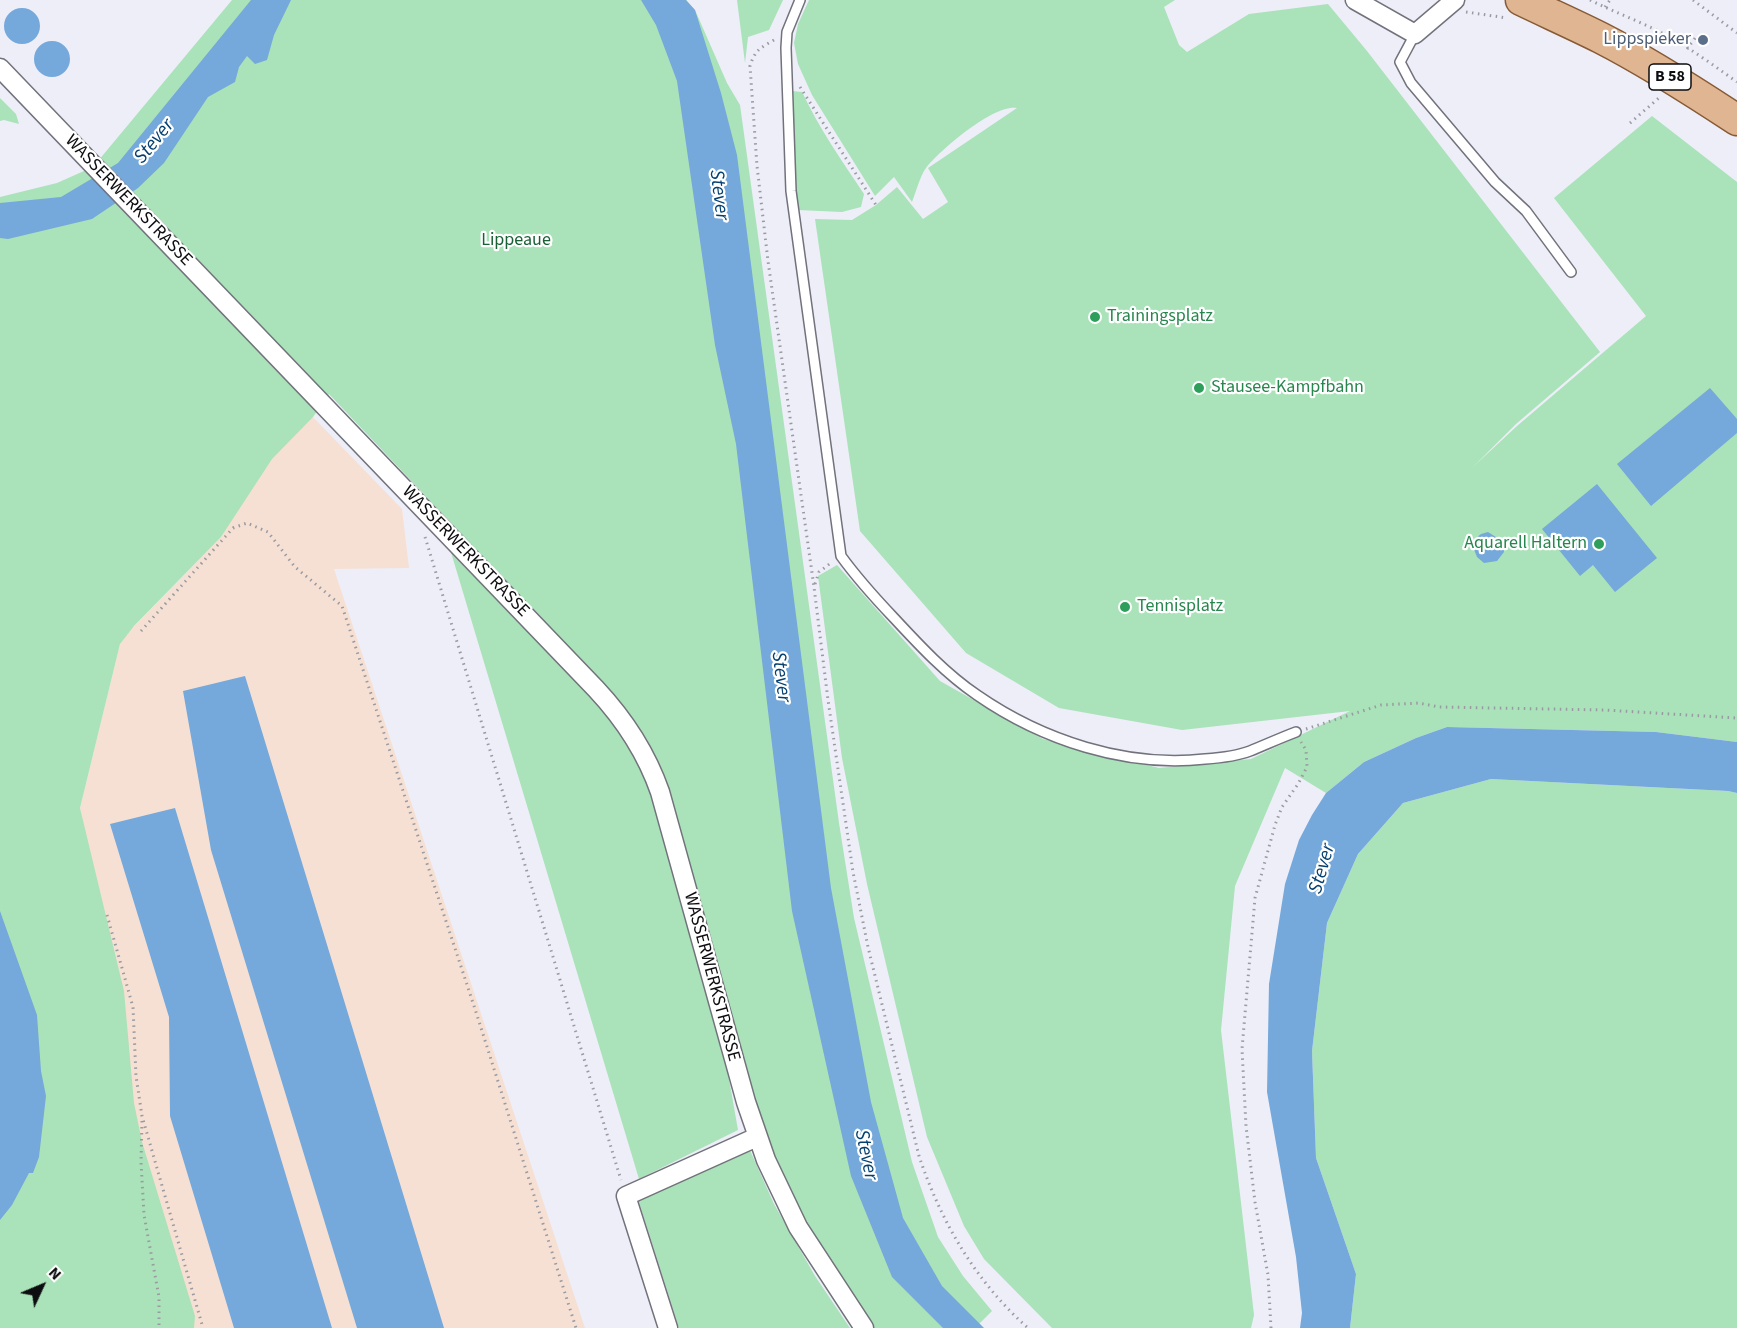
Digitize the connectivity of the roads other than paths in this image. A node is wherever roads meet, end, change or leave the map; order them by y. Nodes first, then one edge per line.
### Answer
1 (800, 0) edge
2 (1355, 0) edge
3 (1450, 4) edge
4 (1516, 10) edge
5 (1415, 34) junction
6 (0, 68) edge
7 (1737, 120) edge
8 (1571, 272) dead end
9 (1296, 732) road end
10 (758, 1137) junction
11 (668, 1328) edge
12 (864, 1328) edge

1 - 9 lane
2 - 5 street
3 - 5 street
4 - 7 main road, B 58
5 - 8 lane
6 - 10 street, WASSERWERKSTRASSE
10 - 11 street
10 - 12 street, WASSERWERKSTRASSE

